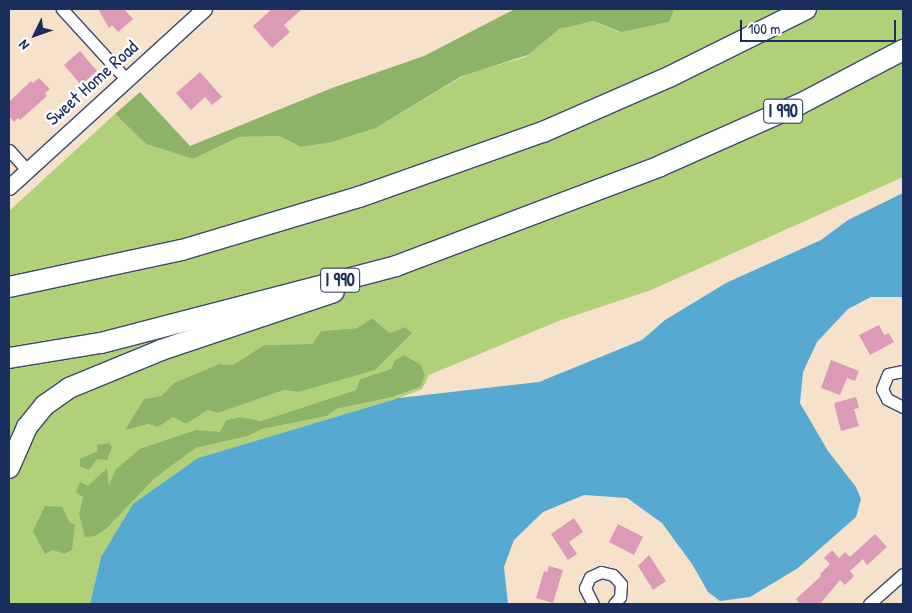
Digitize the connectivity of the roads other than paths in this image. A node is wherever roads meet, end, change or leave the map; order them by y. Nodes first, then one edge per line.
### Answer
1 (62, 9) edge
2 (204, 9) edge
3 (806, 9) edge
4 (903, 50) edge
5 (126, 79) junction
6 (9, 150) edge
7 (27, 170) junction
8 (9, 187) edge
9 (396, 266) junction
10 (9, 287) edge
11 (9, 358) edge
12 (903, 371) edge
13 (903, 407) edge
14 (9, 468) edge
15 (903, 574) edge
16 (593, 604) edge
17 (614, 604) edge
18 (870, 604) edge

1 - 5 street
2 - 5 main road, Sweet Home Road
3 - 10 highway
4 - 9 highway, I 990
5 - 7 main road, Sweet Home Road
6 - 7 street
7 - 8 main road, Sweet Home Road
9 - 11 highway, I 990
9 - 14 highway
12 - 13 street
15 - 18 street
16 - 17 street

